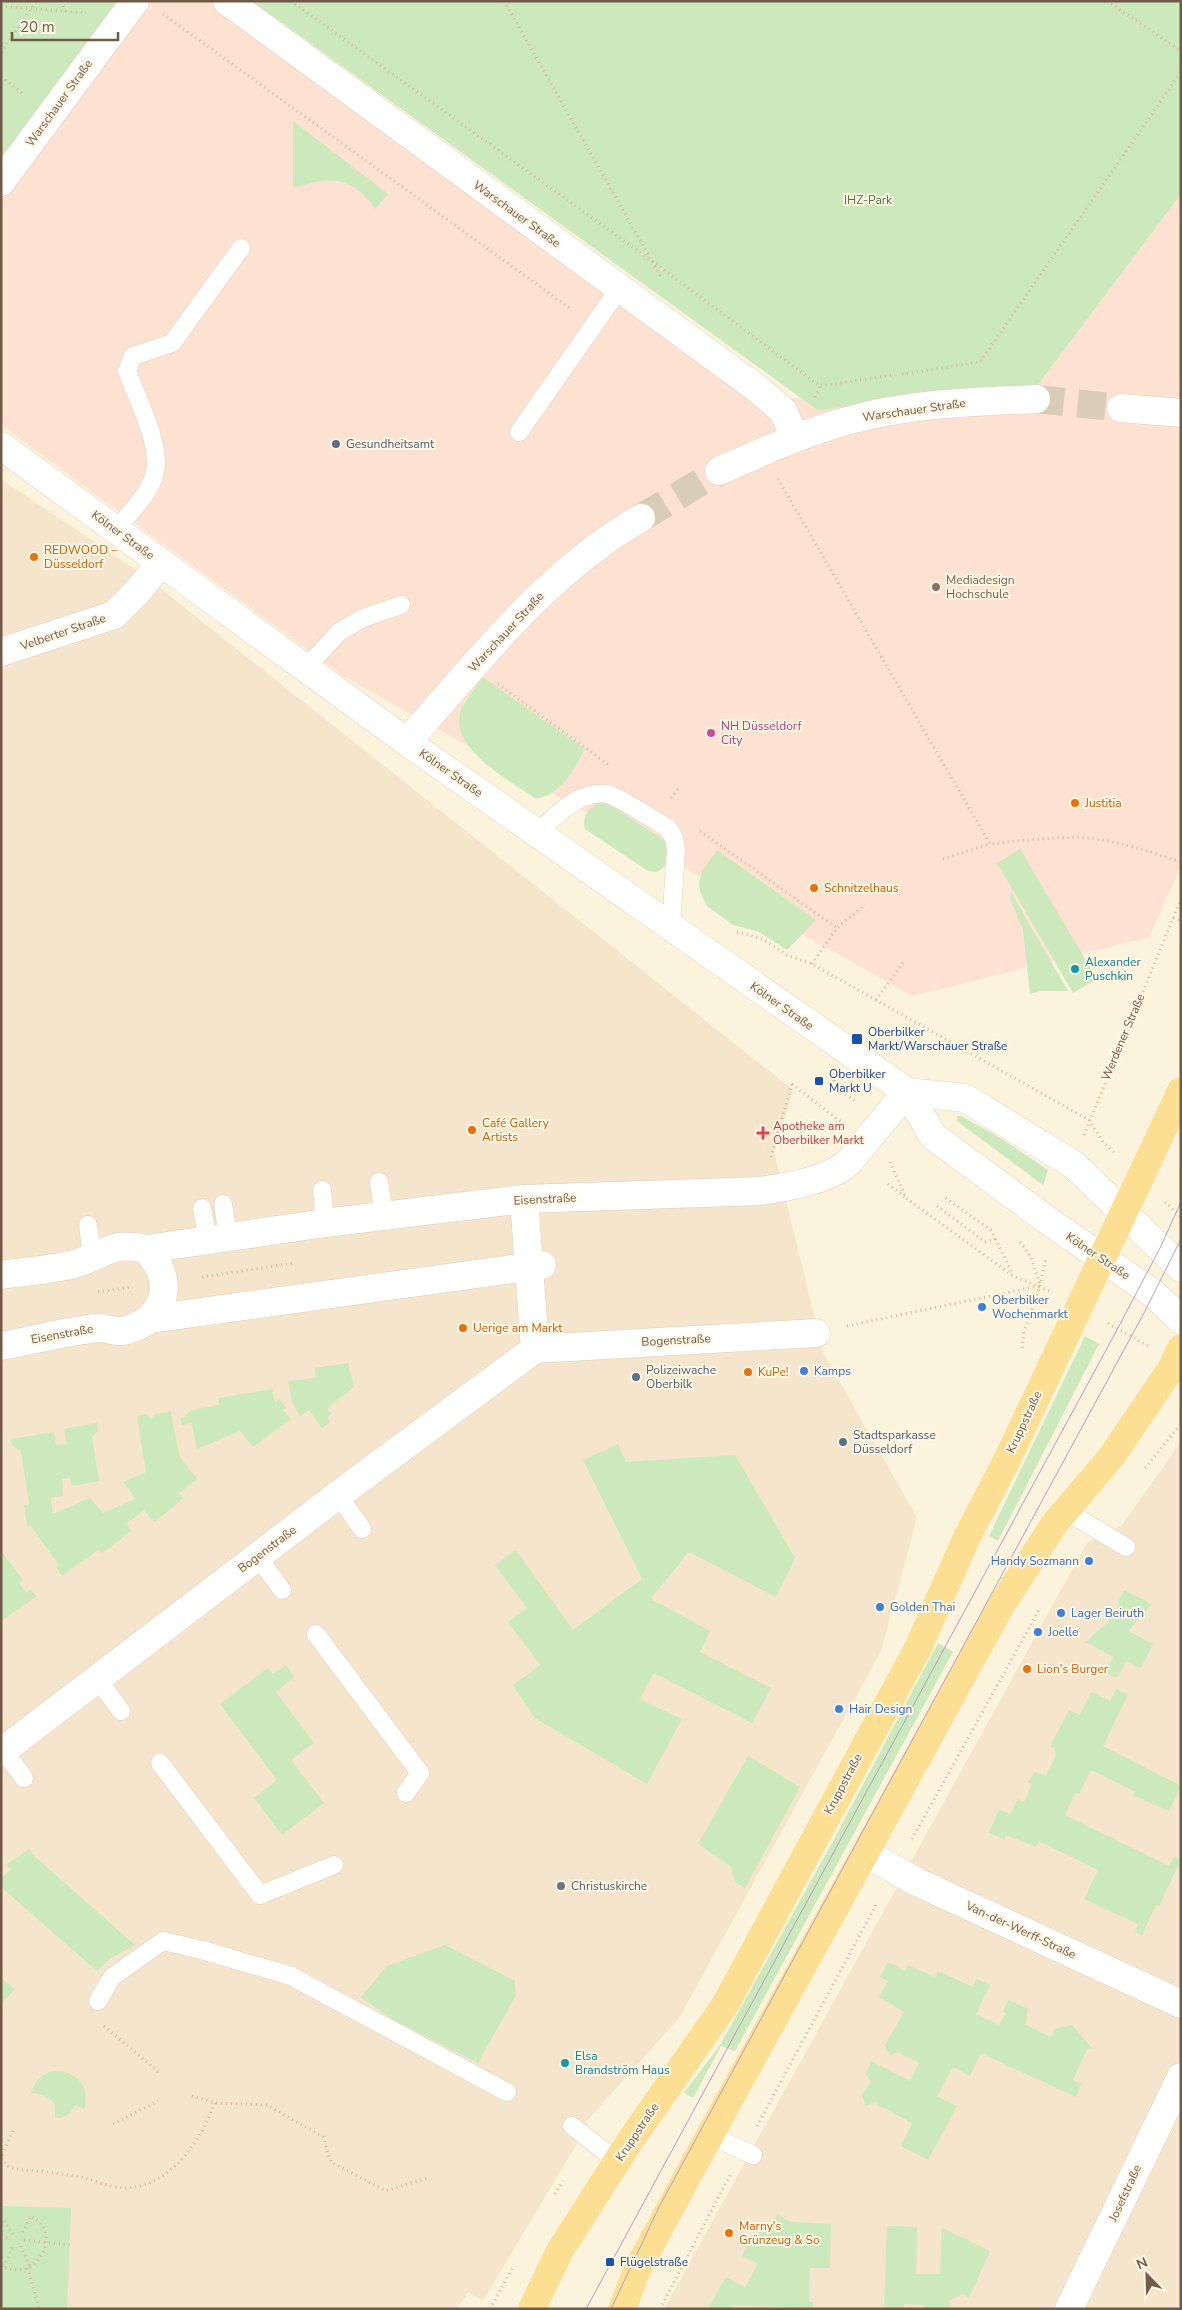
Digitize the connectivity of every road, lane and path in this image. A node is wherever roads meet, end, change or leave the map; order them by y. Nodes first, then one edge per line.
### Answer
1 (37, 1) edge
2 (62, 1) edge
3 (227, 1) edge
4 (291, 1) edge
5 (504, 1) edge
6 (1107, 1) edge
7 (1, 6) edge
8 (31, 9) junction
9 (139, 9) edge
10 (65, 12) junction
11 (1181, 51) edge
12 (1, 52) edge
13 (1181, 72) edge
14 (1, 182) edge
15 (241, 248) dead end
16 (652, 261) junction
17 (666, 285) dead end
18 (619, 289) junction
19 (594, 326) junction
20 (1036, 399) tunnel mouth
21 (1121, 408) tunnel mouth
22 (1181, 413) edge
23 (519, 432) dead end
24 (795, 437) junction
25 (1, 446) edge
26 (762, 452) junction
27 (718, 472) tunnel mouth
28 (641, 518) tunnel mouth
29 (116, 530) junction
30 (161, 562) junction
31 (401, 605) dead end
32 (1, 652) edge
33 (306, 668) junction
34 (407, 742) junction
35 (538, 833) junction
36 (990, 844) junction
37 (943, 859) dead end
38 (1181, 862) edge
39 (1181, 900) edge
40 (865, 905) dead end
41 (1173, 918) junction
42 (1181, 921) edge
43 (671, 927) junction
44 (732, 931) dead end
45 (905, 960) dead end
46 (812, 964) junction
47 (876, 1000) junction
48 (985, 1061) junction
49 (982, 1067) dead end
50 (1181, 1091) edge
51 (907, 1092) junction
52 (1089, 1120) junction
53 (867, 1142) junction
54 (1106, 1145) dead end
55 (379, 1182) dead end
56 (888, 1184) dead end
57 (322, 1190) dead end
58 (761, 1191) junction
59 (944, 1197) dead end
60 (906, 1198) junction
61 (524, 1199) junction
62 (223, 1204) dead end
63 (937, 1206) dead end
64 (1170, 1207) dead end
65 (202, 1208) dead end
66 (384, 1217) junction
67 (1181, 1217) edge
68 (325, 1222) junction
69 (88, 1225) dead end
70 (288, 1228) junction
71 (1113, 1236) junction
72 (995, 1239) junction
73 (218, 1240) junction
74 (147, 1249) junction
75 (1048, 1249) dead end
76 (92, 1256) junction
77 (535, 1266) junction
78 (1181, 1268) edge
79 (1, 1275) edge
80 (1014, 1276) junction
81 (1040, 1286) junction
82 (298, 1298) junction
83 (150, 1319) junction
84 (1181, 1320) edge
85 (1111, 1324) dead end
86 (816, 1333) joint
87 (1, 1346) edge
88 (1150, 1347) dead end
89 (535, 1348) junction
90 (1181, 1348) edge
91 (1181, 1424) edge
92 (1144, 1470) dead end
93 (338, 1495) junction
94 (1066, 1511) junction
95 (362, 1529) dead end
96 (1126, 1547) dead end
97 (257, 1556) junction
98 (282, 1590) dead end
99 (1040, 1610) dead end
100 (316, 1634) dead end
101 (97, 1678) junction
102 (121, 1711) dead end
103 (2, 1751) edge
104 (160, 1763) dead end
105 (24, 1778) dead end
106 (406, 1793) dead end
107 (913, 1838) dead end
108 (864, 1852) junction
109 (334, 1865) dead end
110 (874, 1911) dead end
111 (98, 2001) dead end
112 (1181, 2004) edge
113 (104, 2026) dead end
114 (160, 2074) dead end
115 (1178, 2090) edge
116 (507, 2092) dead end
117 (192, 2096) dead end
118 (158, 2101) dead end
119 (215, 2103) junction
120 (113, 2124) dead end
121 (572, 2126) dead end
122 (13, 2131) dead end
123 (710, 2135) junction
124 (591, 2141) junction
125 (748, 2153) junction
126 (617, 2161) junction
127 (428, 2178) dead end
128 (554, 2196) dead end
129 (1, 2217) edge
130 (13, 2234) dead end
131 (22, 2234) dead end
132 (1, 2237) edge
133 (10, 2239) dead end
134 (24, 2240) dead end
135 (47, 2242) junction
136 (70, 2245) dead end
137 (13, 2246) dead end
138 (21, 2246) dead end
139 (514, 2265) dead end
140 (2, 2266) edge
141 (29, 2267) junction
142 (39, 2309) edge
143 (490, 2309) edge
144 (532, 2309) edge
145 (622, 2309) edge
146 (660, 2309) edge
147 (1069, 2309) edge

1 - 8 path
2 - 10 path
3 - 18 street, Warschauer Straße
4 - 16 path
5 - 16 path
6 - 11 path
7 - 8 path
8 - 10 path
8 - 12 path
9 - 10 path
9 - 14 street, Warschauer Straße
9 - 19 path
13 - 16 path
15 - 29 lane
16 - 17 path
18 - 19 lane
18 - 24 street, Warschauer Straße
19 - 23 lane
20 - 24 street, Warschauer Straße
21 - 22 street
24 - 26 street, Warschauer Straße
25 - 29 street, Kölner Straße
26 - 27 street, Warschauer Straße
26 - 36 path
28 - 34 street, Warschauer Straße
29 - 30 street, Kölner Straße
30 - 32 street, Velberter Straße
30 - 33 street, Kölner Straße
31 - 33 lane
33 - 34 street, Kölner Straße
34 - 35 street, Kölner Straße
35 - 43 street, Kölner Straße
35 - 43 lane
36 - 37 path
36 - 38 path
39 - 41 path, Werdener Straße
40 - 46 path
41 - 42 path
41 - 52 path, Werdener Straße
43 - 51 street, Kölner Straße
44 - 46 path
45 - 47 path
46 - 47 path
47 - 48 path
48 - 49 path
48 - 52 path
50 - 71 main road
51 - 53 street, Eisenstraße
51 - 71 street, Kölner Straße
51 - 71 street, Kölner Straße
52 - 54 path
53 - 58 street, Eisenstraße
53 - 58 path
53 - 60 path
55 - 66 lane
56 - 60 path
57 - 68 lane
58 - 61 street, Eisenstraße
59 - 72 path
60 - 80 path
61 - 66 street, Eisenstraße
61 - 77 street
62 - 73 lane
63 - 72 path
64 - 67 path
65 - 73 lane
66 - 68 street, Eisenstraße
68 - 70 street, Eisenstraße
69 - 76 lane
70 - 73 street, Eisenstraße
70 - 82 path
71 - 78 street, Kölner Straße
71 - 84 street, Kölner Straße
71 - 126 main road, Kruppstraße
72 - 80 path
73 - 74 street, Eisenstraße
74 - 76 street, Eisenstraße
74 - 83 street
75 - 81 path
76 - 79 street, Eisenstraße
77 - 82 street, Eisenstraße
77 - 89 street
80 - 81 path
81 - 86 path
82 - 83 street, Eisenstraße
83 - 87 street, Eisenstraße
85 - 88 path
86 - 89 street, Bogenstraße
89 - 93 street, Bogenstraße
90 - 94 main road
91 - 92 path
93 - 95 lane
93 - 97 street, Bogenstraße
94 - 96 lane
94 - 108 main road
97 - 98 lane
97 - 101 street, Bogenstraße
99 - 107 path
100 - 106 lane
101 - 102 lane
101 - 103 street, Bogenstraße
103 - 105 lane
104 - 109 lane
108 - 112 street, Van-der-Werff-Straße
108 - 123 main road
110 - 125 path
111 - 116 lane
113 - 114 path
115 - 147 street, Josefstraße
117 - 119 path
118 - 120 path
119 - 122 path
119 - 127 path
121 - 124 lane
123 - 125 lane
123 - 145 main road
124 - 126 lane
124 - 128 path
125 - 146 path
126 - 144 main road, Kruppstraße
129 - 130 path
131 - 135 path
132 - 133 path
134 - 135 path
135 - 136 path
135 - 141 path
137 - 140 path
138 - 141 path
139 - 143 path
140 - 141 path
141 - 142 path

